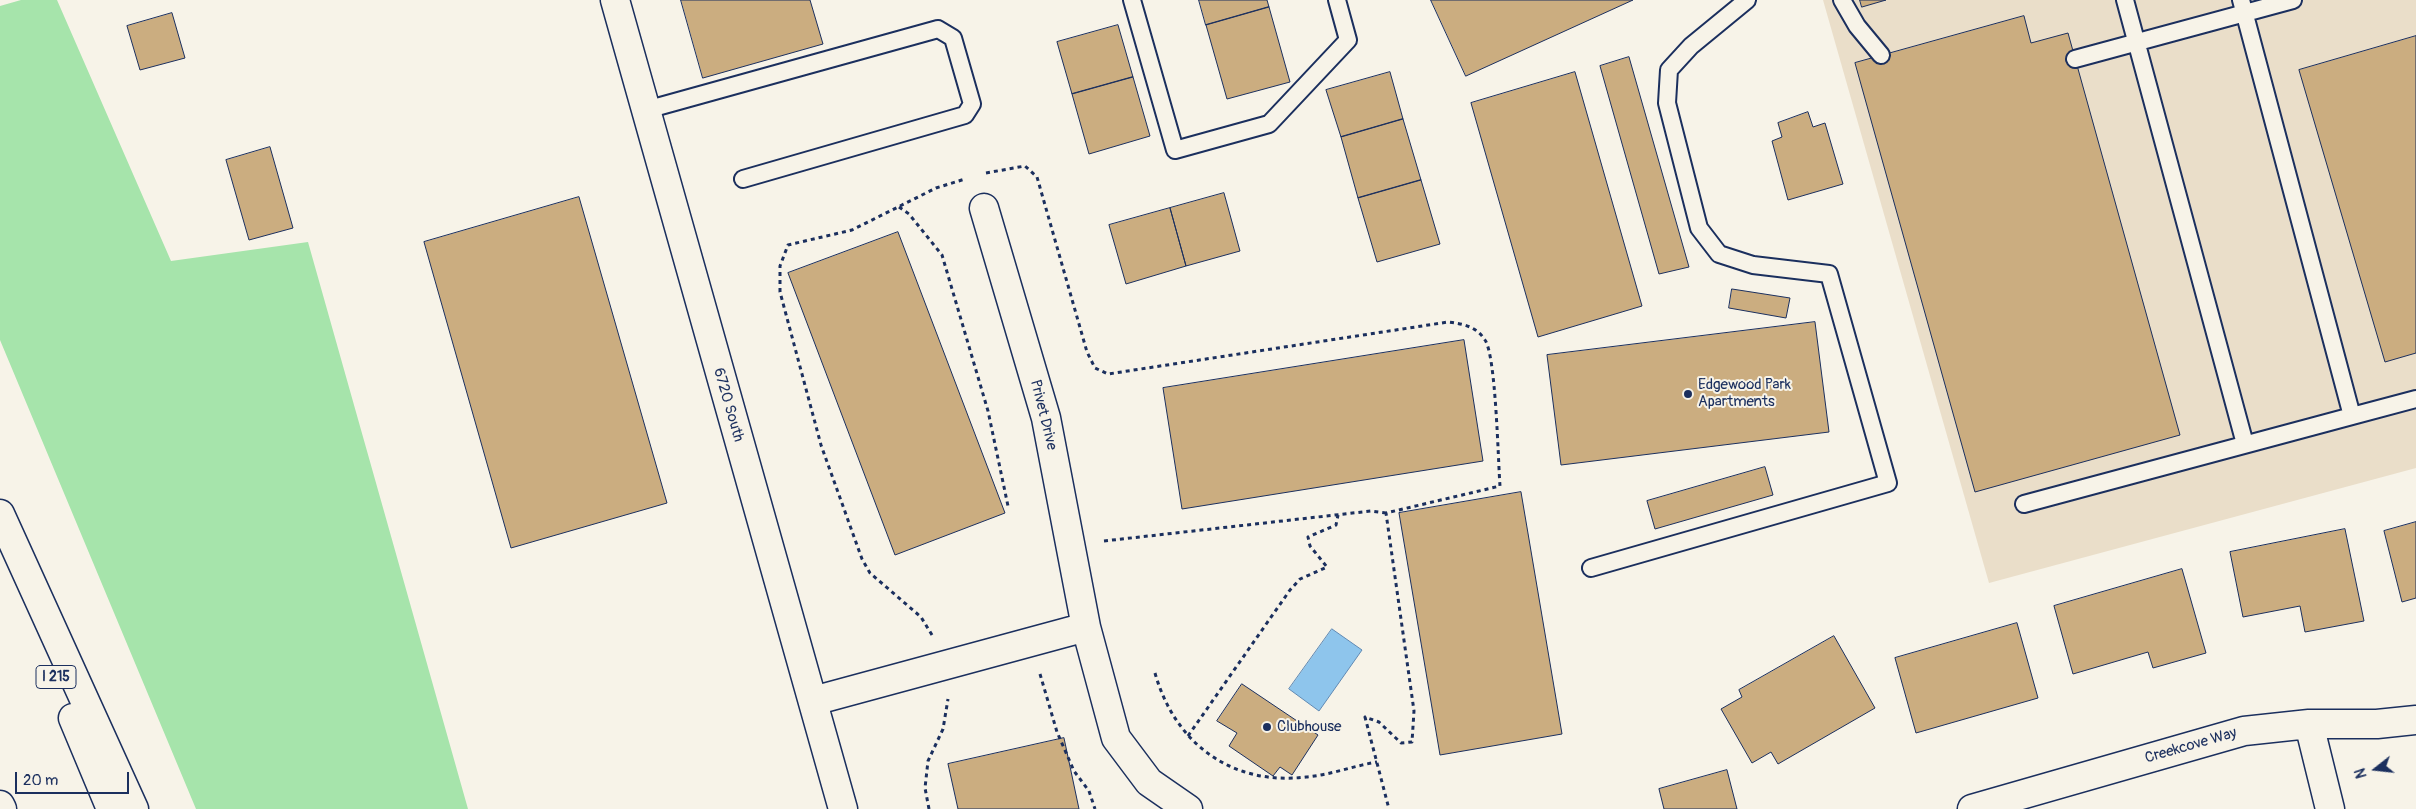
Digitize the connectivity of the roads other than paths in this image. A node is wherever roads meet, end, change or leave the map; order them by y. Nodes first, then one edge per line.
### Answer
1 (615, 0) edge
2 (1132, 0) edge
3 (1337, 0) edge
4 (1747, 0) edge
5 (1842, 0) edge
6 (2125, 0) edge
7 (2293, 0) edge
8 (2243, 7) edge
9 (2137, 42) junction
10 (1882, 55) dead end
11 (2075, 59) dead end
12 (646, 110) junction
13 (743, 179) dead end
14 (984, 208) dead end
15 (2416, 399) edge
16 (2352, 416) junction
17 (2246, 444) junction
18 (2024, 504) dead end
19 (0, 514) edge
20 (0, 546) edge
21 (1591, 568) dead end
22 (1086, 627) junction
23 (813, 701) junction
24 (2416, 720) edge
25 (2309, 724) junction
26 (0, 806) edge
27 (2, 809) edge
28 (111, 809) edge
29 (134, 809) edge
30 (843, 809) edge
31 (1188, 809) edge
32 (1972, 809) edge
33 (2330, 809) edge

1 - 12 main road, 6720 South
2 - 3 lane
4 - 21 lane
5 - 10 lane
6 - 9 lane
7 - 8 lane
8 - 9 lane
8 - 16 lane
9 - 11 lane
9 - 17 lane
12 - 13 lane
12 - 23 main road, 6720 South
14 - 22 main road, Privet Drive
15 - 16 lane
16 - 17 lane
17 - 18 lane
19 - 29 main road
20 - 28 main road, I 215
22 - 23 main road
22 - 31 main road, Privet Drive
23 - 30 main road, 6720 South
24 - 25 main road, Creekcove Way
25 - 32 main road, Creekcove Way
25 - 33 main road
26 - 27 main road

